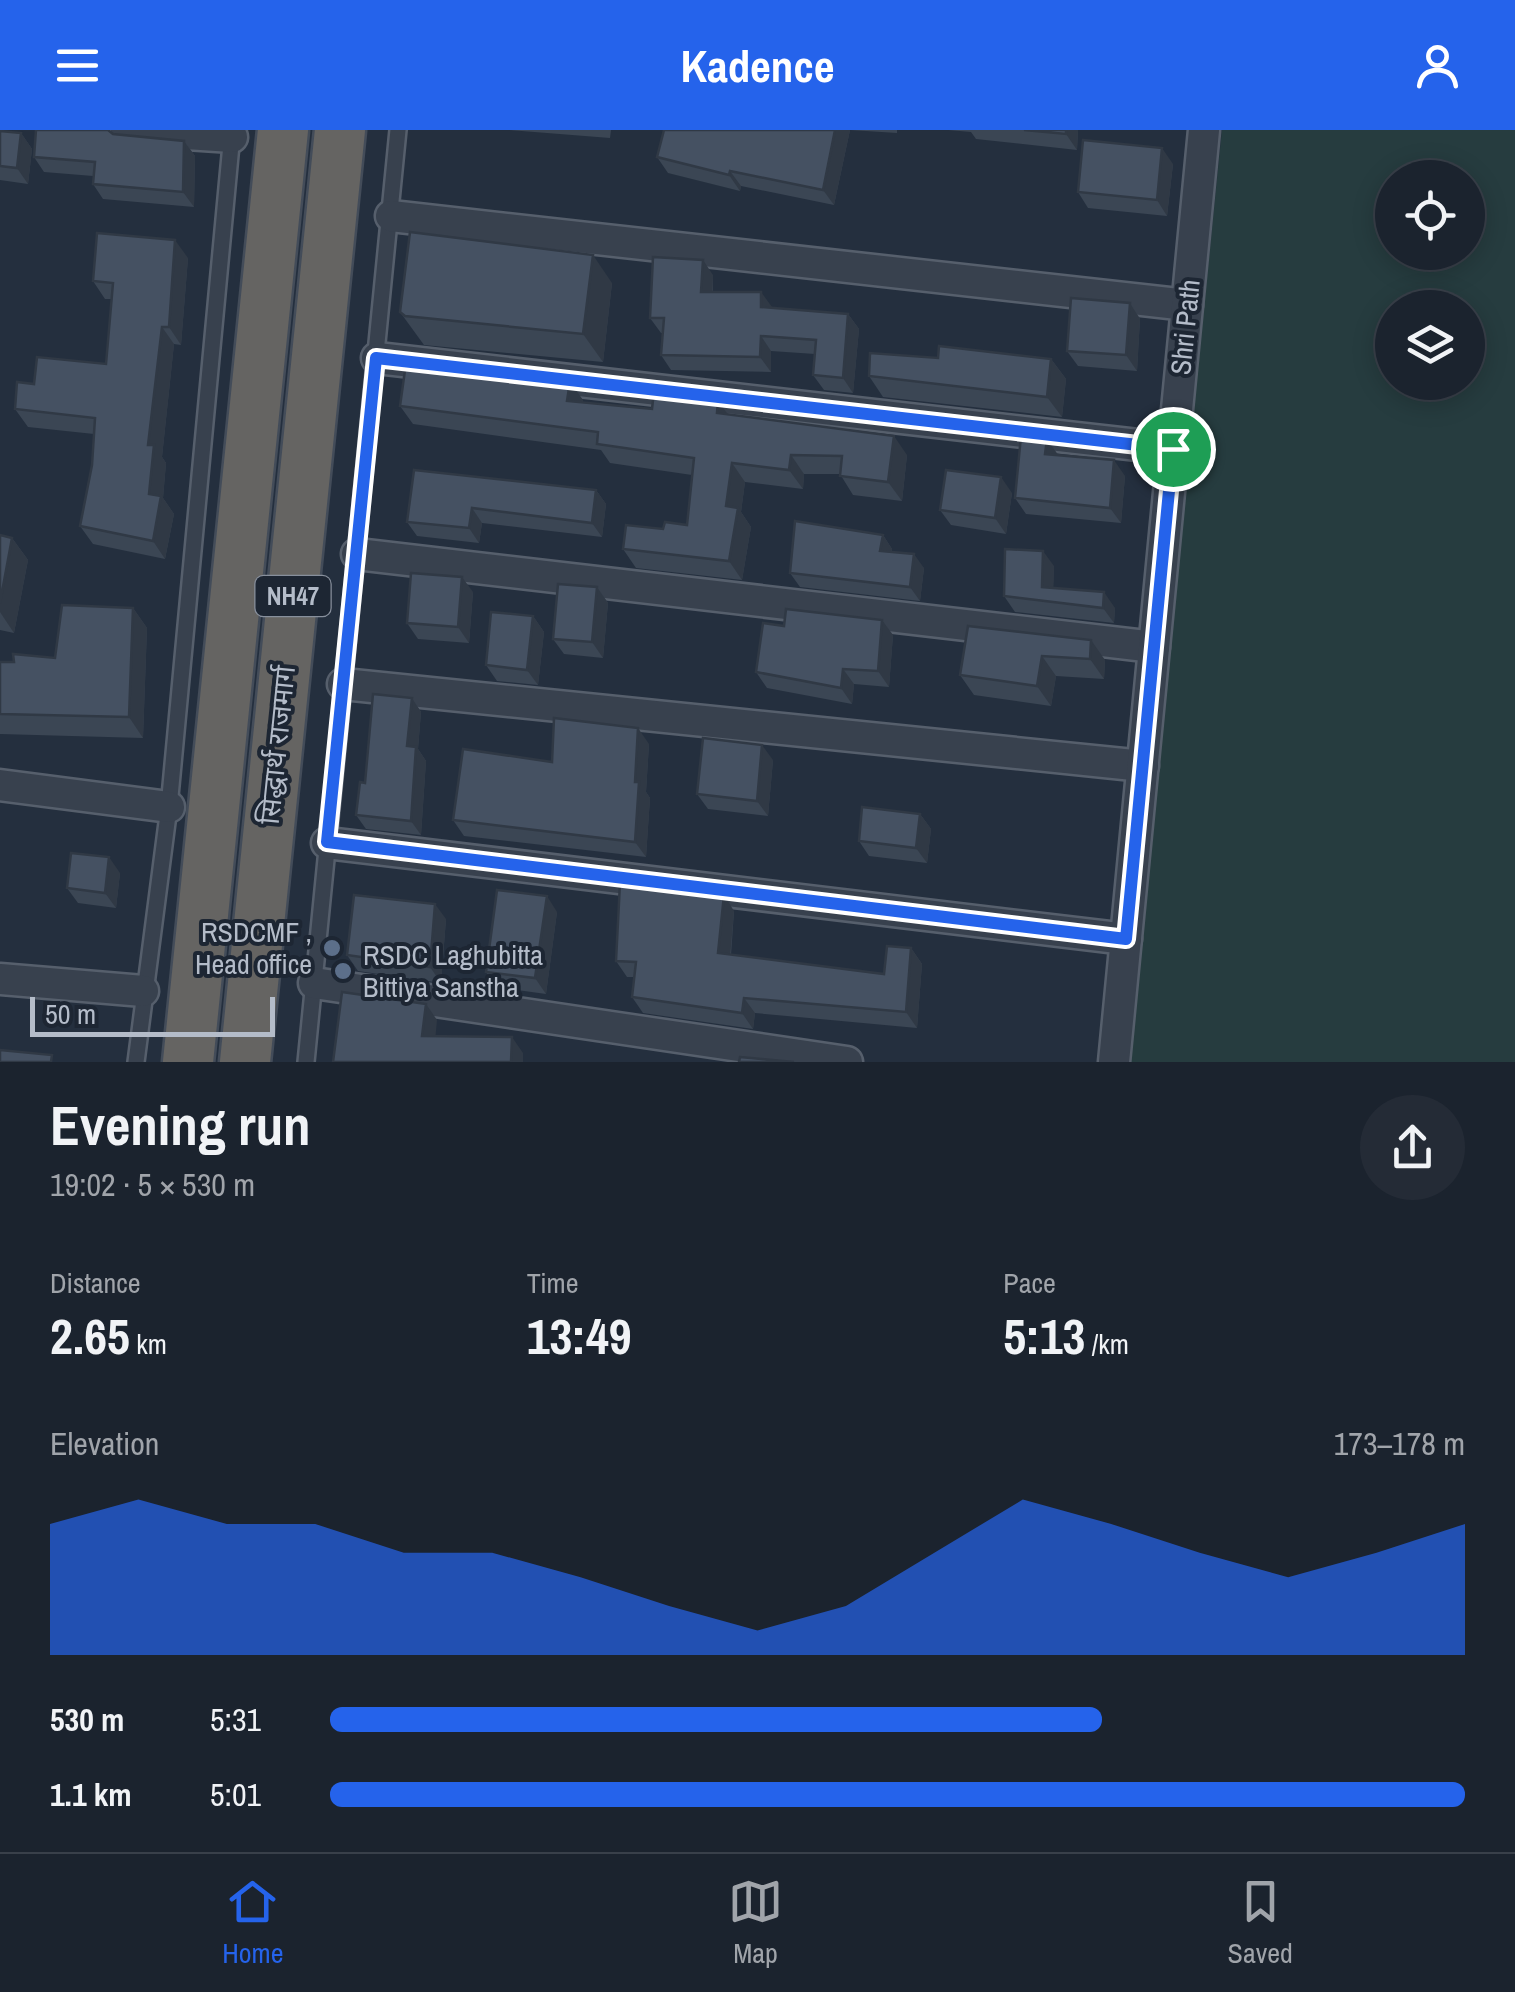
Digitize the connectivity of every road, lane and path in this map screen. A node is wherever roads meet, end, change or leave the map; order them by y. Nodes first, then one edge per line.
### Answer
1 (126, 130) edge
2 (283, 130) edge
3 (340, 130) edge
4 (398, 130) edge
5 (1204, 130) edge
6 (232, 134) edge
7 (390, 216) junction
8 (1187, 306) junction
9 (376, 358) junction
10 (1173, 449) junction
11 (356, 554) junction
12 (1154, 647) junction
13 (343, 684) junction
14 (1143, 766) junction
15 (0, 785) edge
16 (169, 808) junction
17 (327, 842) junction
18 (1126, 939) junction
19 (0, 979) edge
20 (314, 983) junction
21 (143, 991) junction
22 (136, 1062) edge
23 (188, 1062) edge
24 (245, 1062) edge
25 (306, 1062) edge
26 (847, 1062) edge
27 (1114, 1062) edge

1 - 6 street
2 - 23 highway, सिद्धार्थ राजमार्ग / NH47
3 - 24 highway, सिद्धार्थ राजमार्ग / NH47
4 - 7 lane
5 - 8 street, Shri Path
6 - 16 lane
7 - 8 street
7 - 9 lane
8 - 10 street, Shri Path
9 - 10 street
9 - 11 lane
10 - 12 street, Shri Path
11 - 12 street
11 - 13 lane
12 - 14 street, Shri Path
13 - 14 street
13 - 17 lane
14 - 18 street, Shri Path
15 - 16 street
16 - 21 lane
17 - 18 street
17 - 20 lane
18 - 27 street, Shri Path
19 - 21 street
20 - 25 lane
20 - 26 street
21 - 22 lane

